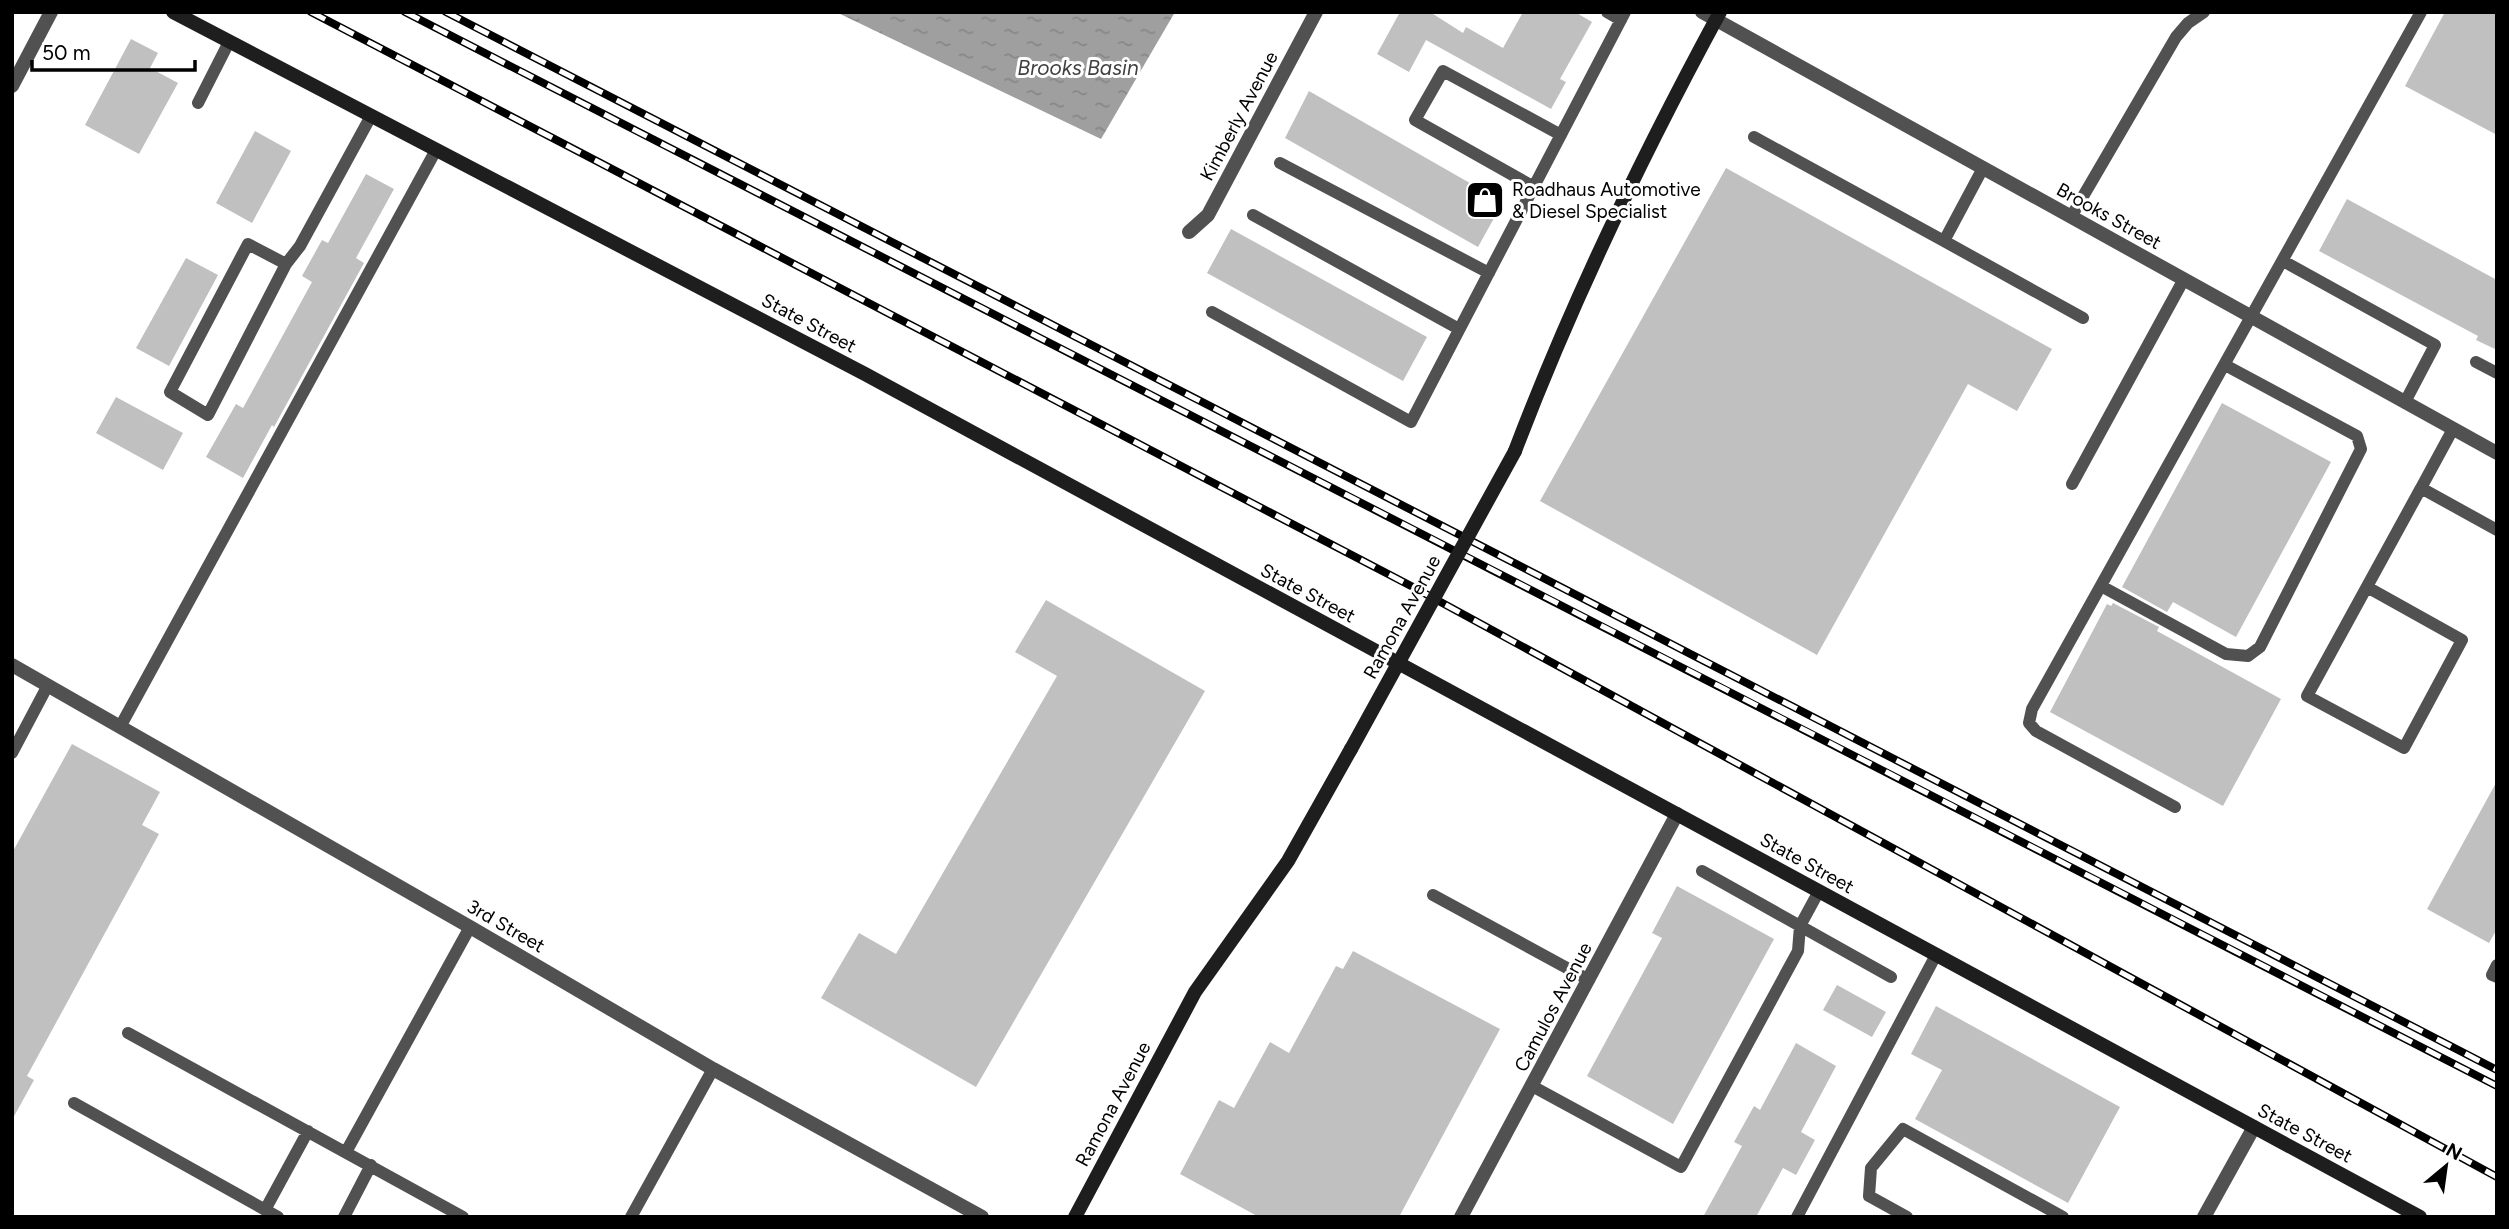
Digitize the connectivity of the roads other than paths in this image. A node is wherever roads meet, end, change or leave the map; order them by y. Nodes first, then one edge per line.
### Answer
1 (51, 12) edge
2 (173, 12) edge
3 (1317, 12) edge
4 (1607, 12) edge
5 (1702, 12) edge
6 (2204, 12) edge
7 (2421, 12) edge
8 (1623, 16) edge
9 (1718, 16) edge
10 (229, 42) junction
11 (12, 86) edge
12 (198, 103) dead end
13 (371, 116) junction
14 (1561, 135) junction
15 (1754, 137) dead end
16 (436, 150) junction
17 (1280, 163) dead end
18 (1983, 168) junction
19 (1534, 187) junction
20 (1253, 215) dead end
21 (2071, 217) junction
22 (1189, 232) dead end
23 (1944, 242) junction
24 (2283, 261) junction
25 (286, 264) junction
26 (1489, 273) junction
27 (2183, 279) junction
28 (1212, 312) dead end
29 (2252, 317) junction
30 (2083, 318) dead end
31 (1459, 330) junction
32 (2476, 362) dead end
33 (2225, 365) junction
34 (2497, 373) edge
35 (2405, 402) junction
36 (2453, 429) junction
37 (2497, 453) edge
38 (2072, 484) dead end
39 (2421, 488) junction
40 (2497, 530) edge
41 (2101, 586) junction
42 (2367, 587) junction
43 (12, 665) edge
44 (48, 685) junction
45 (120, 727) junction
46 (12, 753) edge
47 (2175, 807) dead end
48 (1677, 814) junction
49 (1702, 871) dead end
50 (1819, 891) junction
51 (1433, 895) dead end
52 (1800, 926) junction
53 (470, 927) junction
54 (1936, 955) junction
55 (2497, 965) edge
56 (1891, 977) dead end
57 (2497, 977) edge
58 (1589, 980) junction
59 (128, 1033) dead end
60 (713, 1069) junction
61 (1532, 1086) junction
62 (74, 1103) dead end
63 (2254, 1127) junction
64 (308, 1131) junction
65 (346, 1152) junction
66 (371, 1166) junction
67 (265, 1210) junction
68 (278, 1217) edge
69 (344, 1217) edge
70 (463, 1217) edge
71 (631, 1217) edge
72 (982, 1217) edge
73 (1075, 1217) edge
74 (1461, 1217) edge
75 (1797, 1217) edge
76 (1907, 1217) edge
77 (2063, 1217) edge
78 (2204, 1217) edge
79 (2420, 1217) edge

1 - 11 street
2 - 10 street, State Street
3 - 22 street, Kimberly Avenue
4 - 8 lane
5 - 9 street, Brooks Street
6 - 21 lane
7 - 24 lane
8 - 14 lane
9 - 18 street, Brooks Street
9 - 73 street, Ramona Avenue, bridge
10 - 12 lane
10 - 13 street, State Street
13 - 16 street, State Street
13 - 25 lane
14 - 19 lane
14 - 19 lane
15 - 23 lane
16 - 45 lane
16 - 48 street, State Street
17 - 26 lane
18 - 21 street, Brooks Street
18 - 23 lane
19 - 26 lane
20 - 31 lane
21 - 27 street, Brooks Street
23 - 30 lane
24 - 29 lane
24 - 35 lane
25 - 25 lane
26 - 31 lane
27 - 29 street, Brooks Street
27 - 38 lane
28 - 31 lane
29 - 33 lane
29 - 35 street, Brooks Street
32 - 34 lane
33 - 41 lane
33 - 41 lane
35 - 36 street, Brooks Street
36 - 37 street, Brooks Street
36 - 39 lane
39 - 40 lane
39 - 42 lane
41 - 47 lane
42 - 42 lane
43 - 44 street, 3rd Street
44 - 45 street, 3rd Street
44 - 46 lane
45 - 53 street, 3rd Street
48 - 50 street, State Street
48 - 58 street, Camulos Avenue
49 - 52 lane
50 - 52 lane
50 - 54 street, State Street
51 - 58 lane
52 - 56 lane
52 - 61 lane
53 - 60 street, 3rd Street
53 - 65 lane
54 - 63 street, State Street
54 - 75 lane
55 - 57 lane
58 - 61 street, Camulos Avenue
59 - 64 lane
60 - 71 lane
60 - 72 street, 3rd Street
61 - 74 street, Camulos Avenue
62 - 67 lane
63 - 78 street
63 - 79 street, State Street
64 - 65 lane
64 - 67 lane
65 - 66 lane
66 - 69 lane
66 - 70 lane
67 - 68 lane
76 - 77 lane

